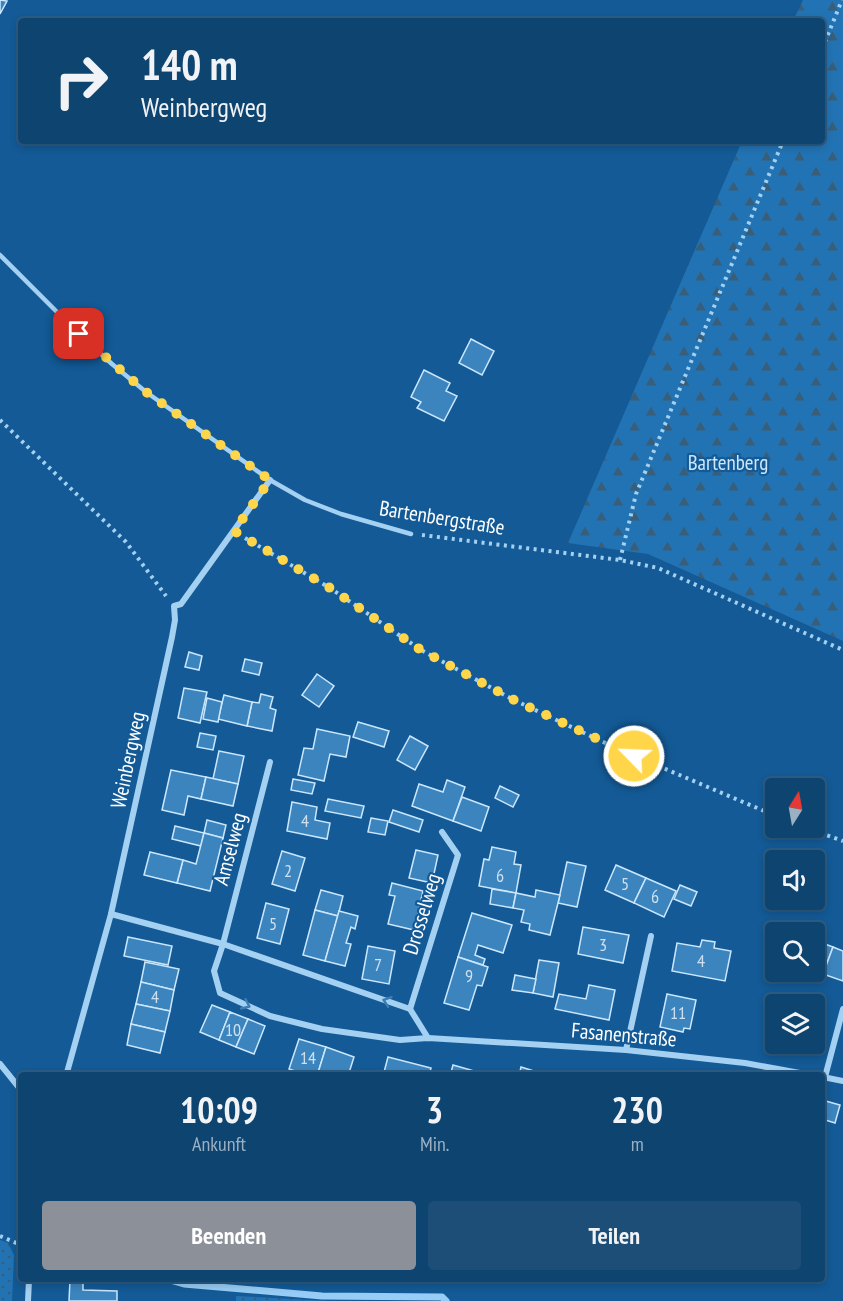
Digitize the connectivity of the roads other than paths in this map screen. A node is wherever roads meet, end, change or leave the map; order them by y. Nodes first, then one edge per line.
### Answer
1 (0, 255) edge
2 (270, 480) junction
3 (411, 534) road end
4 (270, 762) dead end
5 (442, 832) dead end
6 (111, 914) junction
7 (651, 936) dead end
8 (223, 944) junction
9 (410, 1009) junction
10 (843, 1009) edge
11 (428, 1038) junction
12 (626, 1050) junction
13 (0, 1064) edge
14 (67, 1072) edge
15 (794, 1072) edge
16 (825, 1073) edge
17 (825, 1077) edge
18 (843, 1081) edge
19 (18, 1086) edge
20 (29, 1282) edge
21 (28, 1301) edge

1 - 2 lane, Bartenbergstraße
2 - 3 lane, Bartenbergstraße
2 - 6 street, Weinbergweg
4 - 8 street, Amselweg
5 - 9 street, Drosselweg
6 - 8 street
6 - 14 street, Weinbergweg
7 - 12 street
9 -> 8 street
8 -> 11 street, Fasanenstraße
9 - 11 street
10 - 16 street
11 - 12 street, Fasanenstraße
12 - 15 street, Fasanenstraße
13 - 19 street
17 - 18 street
20 - 21 street

